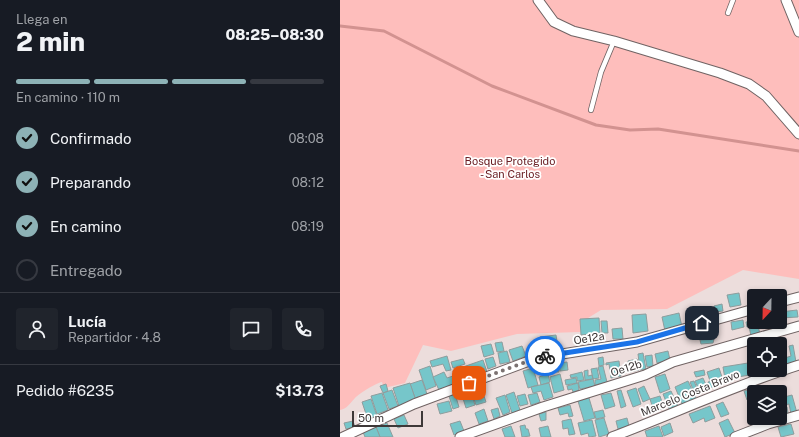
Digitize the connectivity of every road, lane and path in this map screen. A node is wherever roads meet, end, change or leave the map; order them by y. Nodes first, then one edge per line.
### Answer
1 (538, 0) edge
2 (733, 0) edge
3 (786, 0) edge
4 (728, 13) dead end
5 (799, 32) edge
6 (614, 40) junction
7 (590, 110) dead end
8 (799, 134) edge
9 (799, 297) edge
10 (787, 300) edge
11 (747, 311) edge
12 (799, 326) edge
13 (799, 365) edge
14 (799, 416) edge
15 (465, 436) edge
16 (343, 437) edge
17 (612, 437) edge
18 (735, 437) edge

1 - 6 street
2 - 4 lane
3 - 5 street
6 - 7 lane
6 - 8 street
9 - 10 street
11 - 16 street, Oe12a
12 - 15 street, Oe12b
13 - 17 street, Marcelo Costa Bravo
14 - 18 street

